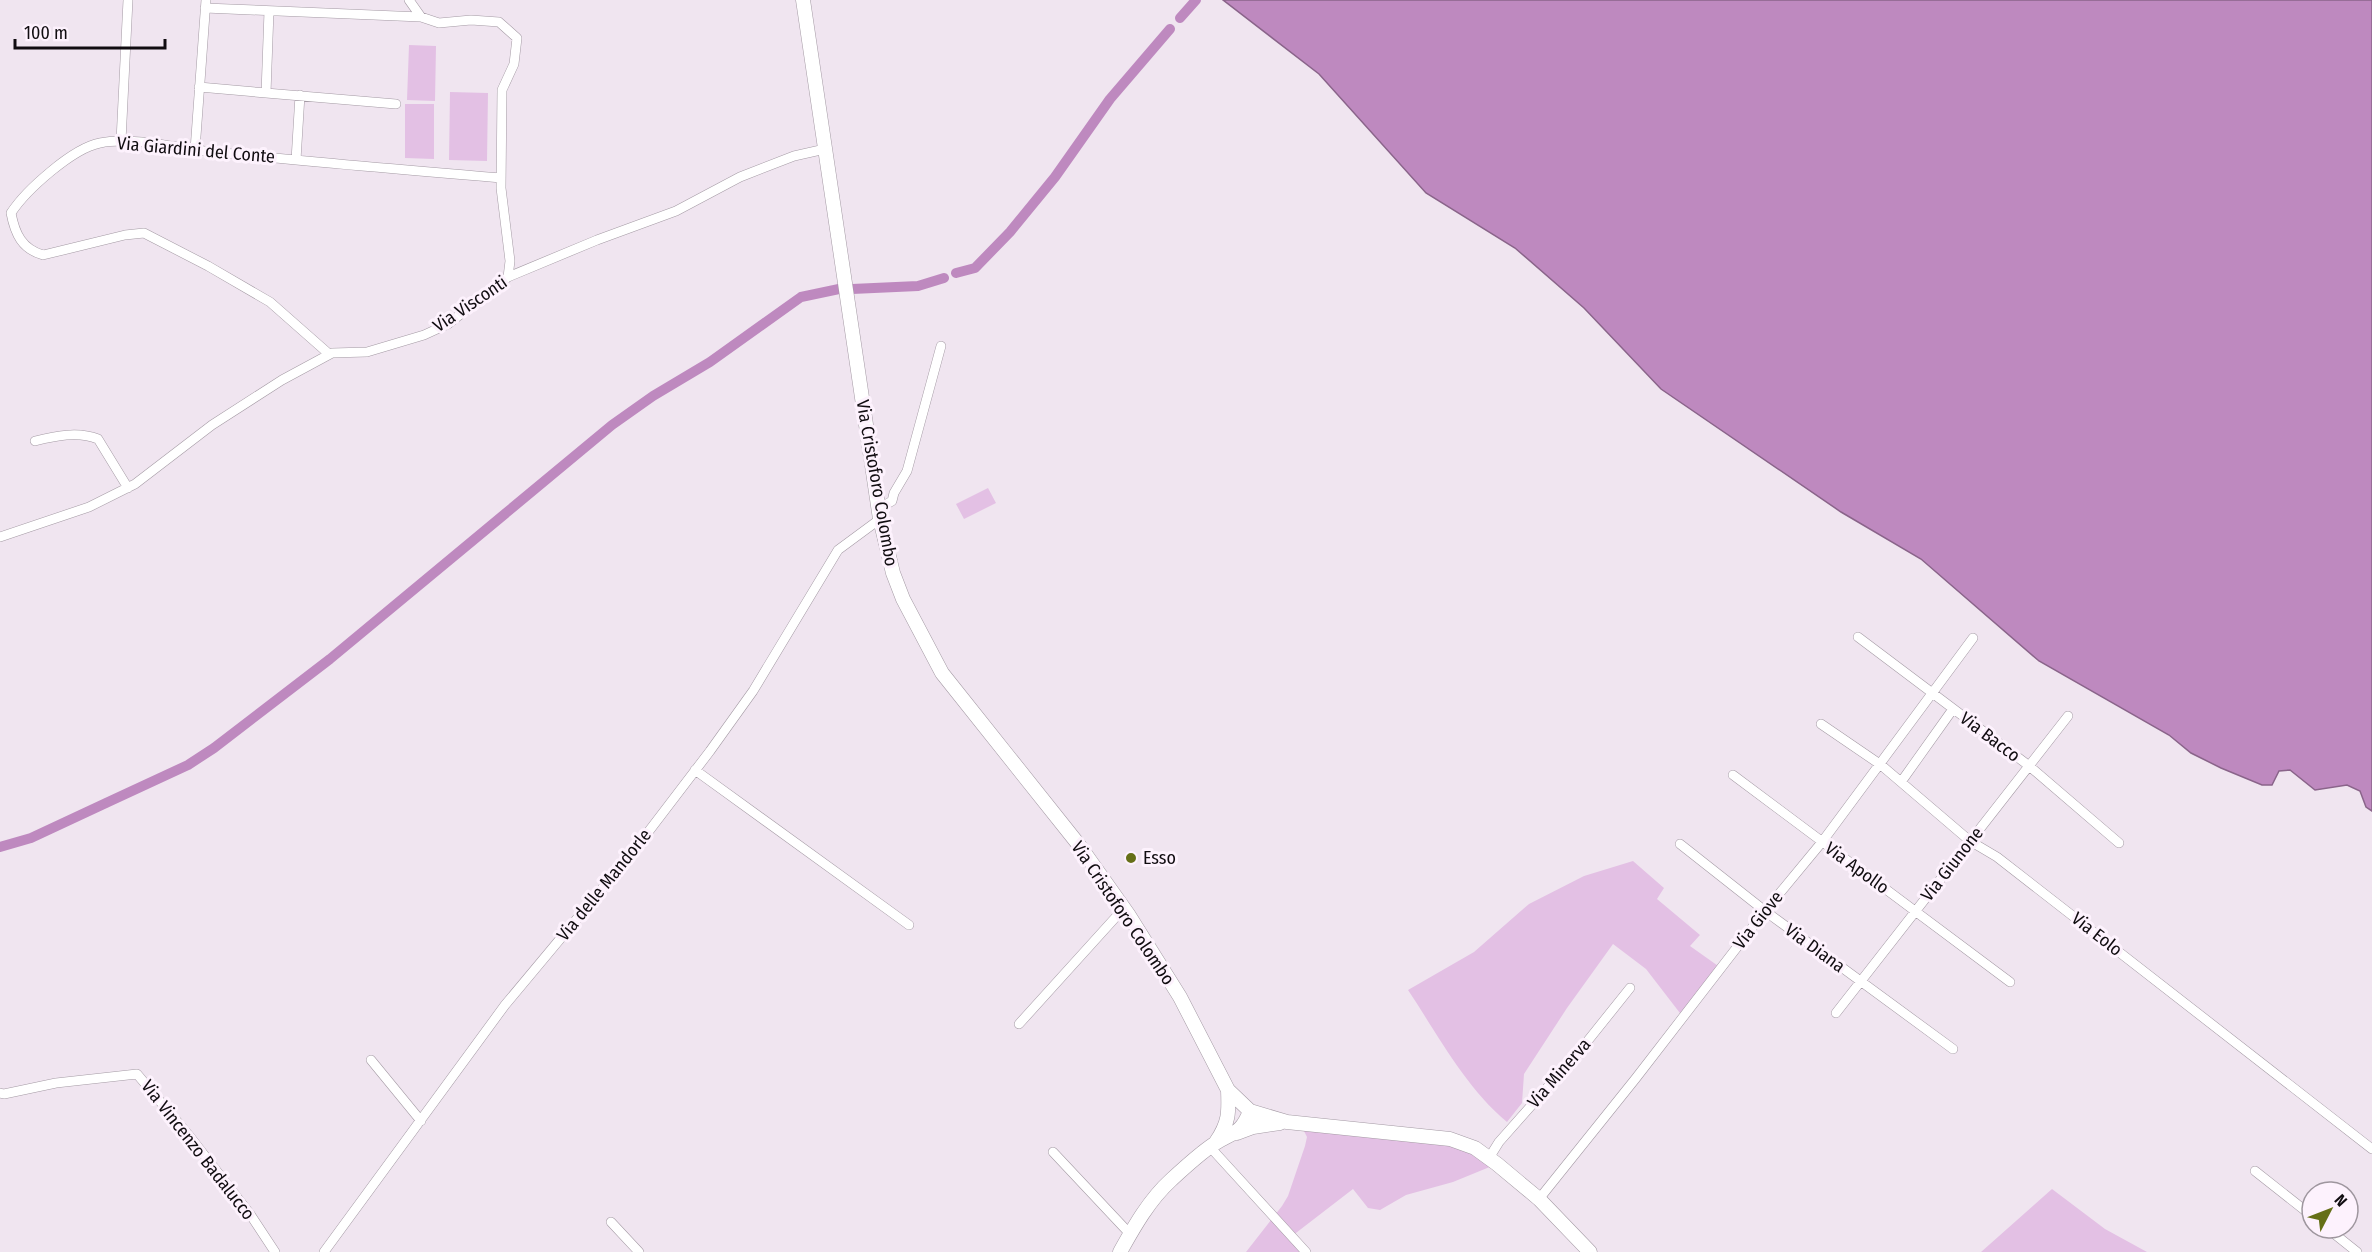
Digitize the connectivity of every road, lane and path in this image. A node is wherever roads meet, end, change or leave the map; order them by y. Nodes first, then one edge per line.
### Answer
1 (128, 0) edge
2 (409, 0) edge
3 (803, 0) edge
4 (206, 4) edge
5 (269, 11) junction
6 (421, 17) junction
7 (199, 87) junction
8 (266, 93) junction
9 (300, 95) junction
10 (396, 104) dead end
11 (121, 141) junction
12 (825, 149) junction
13 (195, 150) junction
14 (296, 160) junction
15 (501, 178) junction
16 (508, 277) junction
17 (941, 346) dead end
18 (329, 354) junction
19 (35, 441) dead end
20 (128, 488) junction
21 (879, 514) junction
22 (0, 537) edge
23 (1858, 637) dead end
24 (1973, 638) dead end
25 (1931, 693) junction
26 (1953, 709) junction
27 (2068, 716) dead end
28 (1821, 724) dead end
29 (1881, 765) junction
30 (2028, 765) junction
31 (695, 770) junction
32 (1732, 775) dead end
33 (1901, 782) junction
34 (1970, 841) junction
35 (1822, 842) junction
36 (2119, 843) dead end
37 (1680, 844) dead end
38 (1124, 908) junction
39 (1765, 911) junction
40 (1916, 911) junction
41 (909, 925) dead end
42 (1861, 982) junction
43 (2010, 982) dead end
44 (1630, 988) dead end
45 (1836, 1013) dead end
46 (1018, 1024) dead end
47 (1953, 1049) dead end
48 (371, 1059) dead end
49 (1228, 1090) junction
50 (0, 1093) edge
51 (1250, 1111) junction
52 (421, 1121) junction
53 (1287, 1122) junction
54 (1231, 1130) junction
55 (1212, 1146) junction
56 (2372, 1149) edge
57 (1053, 1152) dead end
58 (1489, 1158) junction
59 (2255, 1171) dead end
60 (1539, 1199) junction
61 (2300, 1207) edge
62 (611, 1222) dead end
63 (1130, 1234) junction
64 (2342, 1240) edge
65 (275, 1252) edge
66 (324, 1252) edge
67 (639, 1252) edge
68 (1120, 1252) edge
69 (1306, 1252) edge
70 (1590, 1252) edge
71 (2357, 1252) edge

1 - 11 street
2 - 6 street
3 - 12 main road, Via Cristoforo Colombo
4 - 5 street
4 - 7 street
5 - 6 street
5 - 8 street
6 - 15 street
7 - 8 street
7 - 13 street
8 - 9 street
9 - 10 street
9 - 14 street
11 - 13 street, Via Giardini del Conte
11 - 18 street, Via Giardini del Conte
12 - 16 street, Via Visconti
12 - 21 main road, Via Cristoforo Colombo
13 - 14 street, Via Giardini del Conte
14 - 15 street, Via Giardini del Conte
15 - 16 street
16 - 18 street, Via Visconti
17 - 21 street, Via delle Mandorle
18 - 20 street, Via Visconti
19 - 20 street
20 - 22 street, Via Visconti
21 - 31 street, Via delle Mandorle
21 - 38 main road, Via Cristoforo Colombo
23 - 25 street, Via Bacco
24 - 25 street, Via Giove
25 - 26 street, Via Bacco
25 - 29 street, Via Giove
26 - 30 street, Via Bacco
26 - 33 street
27 - 30 street, Via Giunone
28 - 29 street, Via Eolo
29 - 33 street, Via Eolo
29 - 35 street, Via Giove
30 - 34 street, Via Giunone
30 - 36 street, Via Bacco
31 - 41 street
31 - 52 street, Via delle Mandorle
32 - 35 street, Via Apollo
33 - 34 street, Via Eolo
34 - 40 street, Via Giunone
34 - 56 street, Via Eolo
35 - 39 street, Via Giove
35 - 40 street, Via Apollo
37 - 39 street, Via Diana
38 - 46 street
38 - 49 main road, Via Cristoforo Colombo
39 - 42 street, Via Diana
39 - 60 street, Via Giove
40 - 42 street, Via Giunone
40 - 43 street, Via Apollo
42 - 45 street, Via Giunone
42 - 47 street, Via Diana
44 - 58 street, Via Minerva
48 - 52 street
49 - 51 main road, Via Cristoforo Colombo
49 - 54 main road
50 - 65 street, Via Vincenzo Badalucco
51 - 53 main road
51 - 54 main road
52 - 66 street, Via delle Mandorle
53 - 54 main road
53 - 58 main road
54 - 55 main road
55 - 63 main road
55 - 69 street
57 - 63 street
58 - 60 main road
59 - 61 street
60 - 70 main road
62 - 67 street
63 - 68 main road
64 - 71 street

